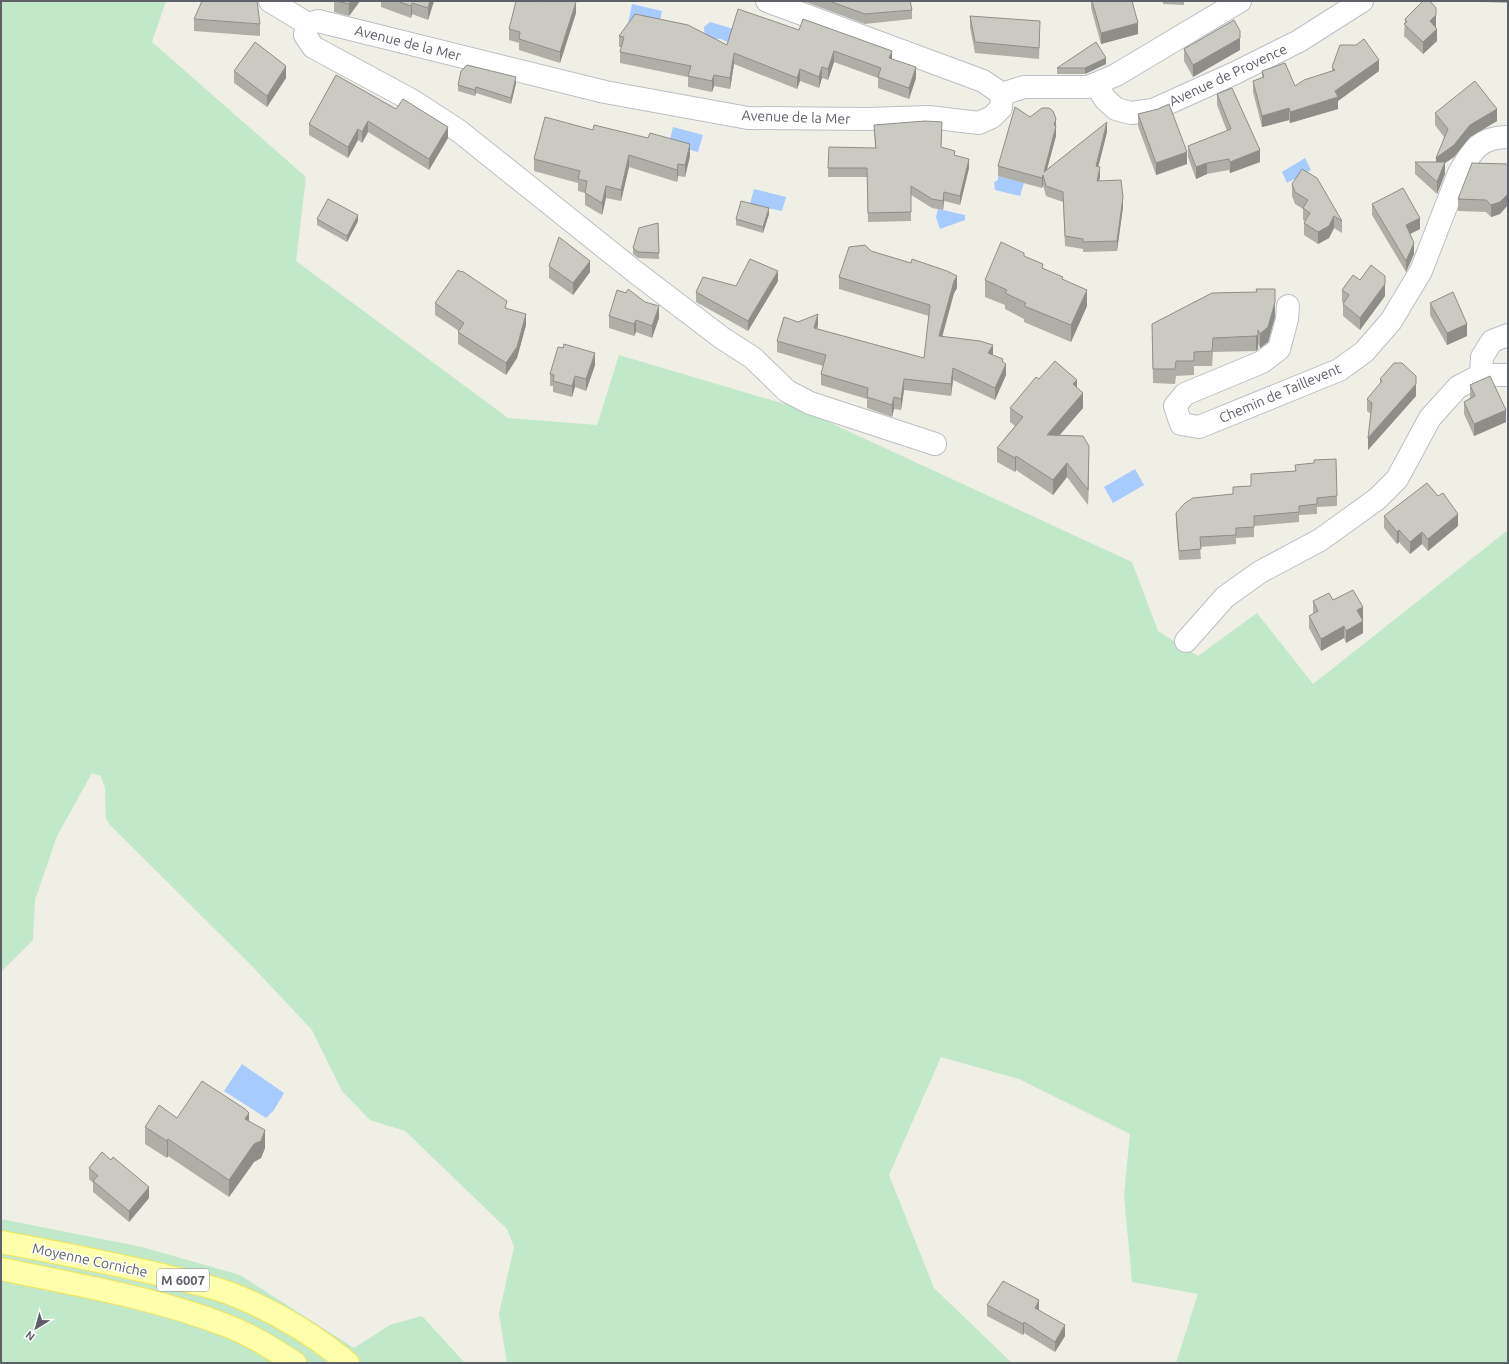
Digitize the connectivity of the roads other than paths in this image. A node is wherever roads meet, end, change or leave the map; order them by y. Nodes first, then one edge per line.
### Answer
1 (270, 1) edge
2 (768, 1) edge
3 (1240, 1) edge
4 (1362, 1) edge
5 (308, 24) junction
6 (1092, 85) junction
7 (1002, 94) junction
8 (1508, 137) edge
9 (1288, 306) dead end
10 (1508, 335) edge
11 (1481, 375) junction
12 (1508, 375) edge
13 (935, 444) dead end
14 (1186, 640) dead end
15 (1, 1242) edge
16 (1, 1269) edge
17 (295, 1363) edge
18 (348, 1363) edge

1 - 5 street
2 - 7 street
3 - 6 street
4 - 6 street, Avenue de Provence
5 - 7 street, Avenue de la Mer
5 - 13 street
6 - 7 street
8 - 9 street, Chemin de Taillevent
10 - 11 street
11 - 12 street
11 - 14 street
15 - 18 main road, Moyenne Corniche / M 6007
16 - 17 main road, Moyenne Corniche / M 6007

